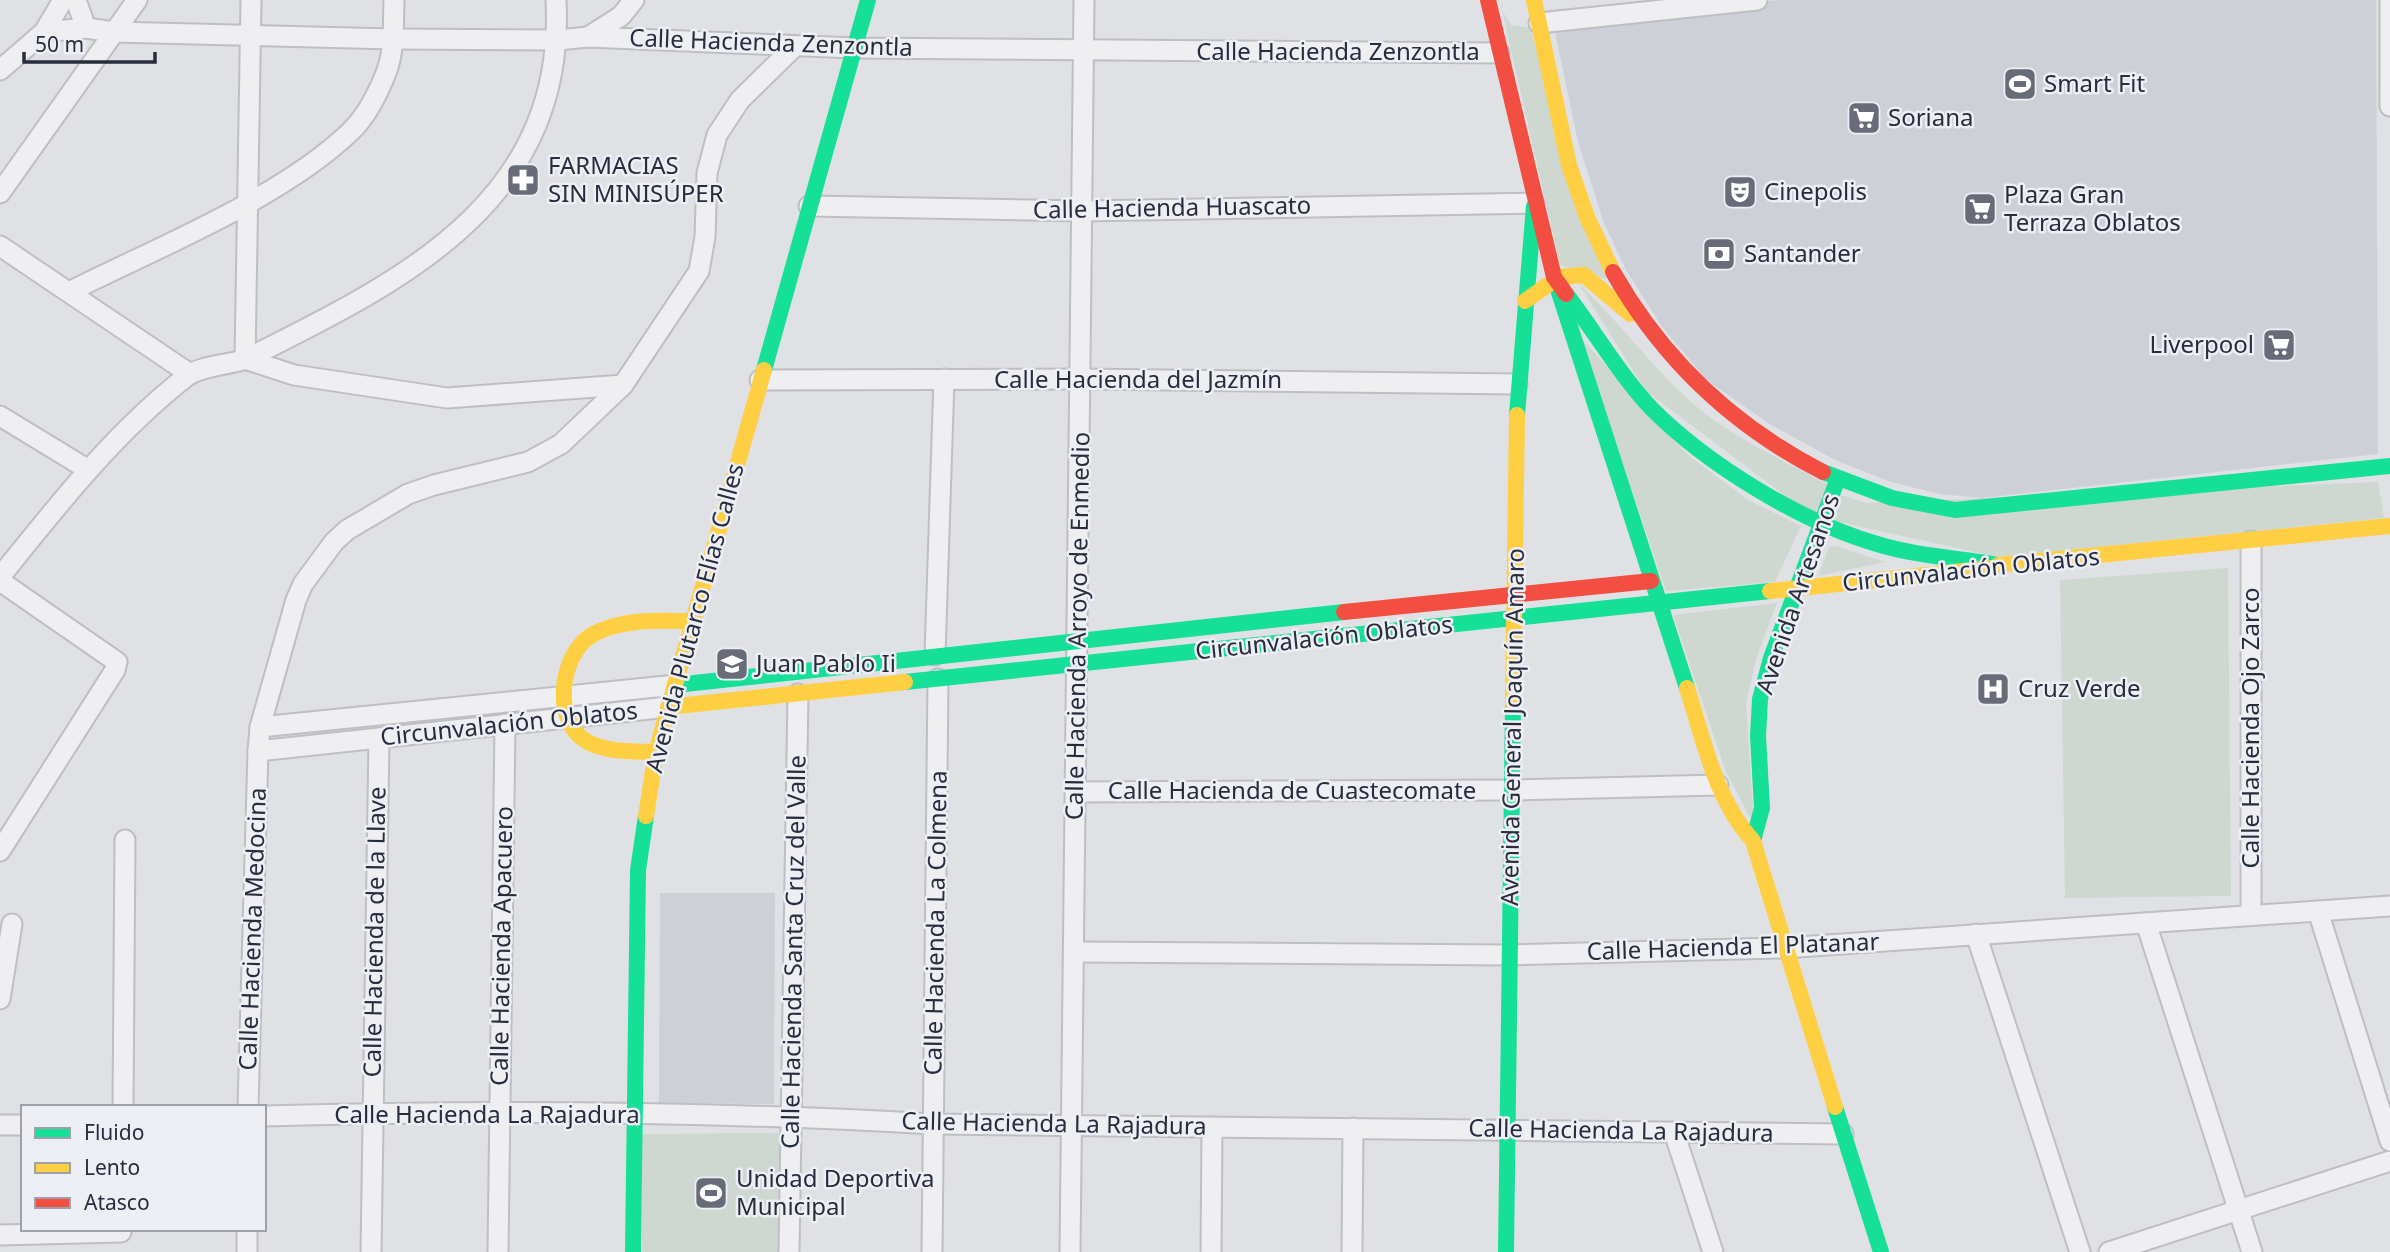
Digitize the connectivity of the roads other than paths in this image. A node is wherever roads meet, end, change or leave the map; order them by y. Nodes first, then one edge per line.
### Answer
1 (63, 0) edge
2 (76, 0) edge
3 (137, 0) edge
4 (251, 0) edge
5 (394, 0) edge
6 (556, 0) edge
7 (634, 0) edge
8 (868, 0) edge
9 (1084, 0) edge
10 (1488, 0) edge
11 (1534, 0) edge
12 (1757, 0) edge
13 (2390, 0) edge
14 (1509, 8) edge
15 (1539, 23) junction
16 (86, 28) junction
17 (44, 32) junction
18 (114, 32) junction
19 (250, 35) junction
20 (588, 37) junction
21 (393, 39) junction
22 (558, 40) junction
23 (795, 46) junction
24 (854, 48) junction
25 (1084, 50) junction
26 (1499, 52) junction
27 (0, 70) edge
28 (2390, 106) edge
29 (0, 193) edge
30 (247, 202) junction
31 (1534, 203) junction
32 (809, 206) junction
33 (1082, 211) junction
34 (0, 246) edge
35 (1554, 277) junction
36 (69, 292) junction
37 (1525, 301) junction
38 (1659, 340) junction
39 (245, 359) junction
40 (190, 374) junction
41 (944, 379) junction
42 (1081, 379) junction
43 (760, 380) junction
44 (1517, 384) junction
45 (623, 385) junction
46 (0, 416) edge
47 (2390, 466) edge
48 (87, 469) junction
49 (1837, 481) junction
50 (1821, 524) junction
51 (2390, 526) edge
52 (2251, 541) junction
53 (2007, 566) junction
54 (0, 579) edge
55 (1651, 581) junction
56 (1797, 589) junction
57 (1515, 593) junction
58 (1660, 605) junction
59 (1515, 618) junction
60 (692, 621) junction
61 (1077, 639) junction
62 (935, 655) junction
63 (1077, 664) junction
64 (939, 679) junction
65 (676, 685) junction
66 (563, 694) junction
67 (798, 694) junction
68 (668, 707) junction
69 (566, 717) junction
70 (505, 724) junction
71 (260, 727) junction
72 (379, 738) junction
73 (258, 751) junction
74 (656, 752) junction
75 (1718, 785) junction
76 (1513, 790) junction
77 (1075, 792) junction
78 (124, 840) dead end
79 (1753, 841) junction
80 (0, 851) edge
81 (2390, 906) edge
82 (2318, 911) junction
83 (2251, 915) junction
84 (2146, 923) junction
85 (12, 924) dead end
86 (1976, 934) junction
87 (1784, 948) junction
88 (1076, 952) junction
89 (1508, 955) junction
90 (0, 999) edge
91 (123, 1105) edge
92 (248, 1105) edge
93 (372, 1113) junction
94 (500, 1114) junction
95 (634, 1115) junction
96 (791, 1115) junction
97 (266, 1116) edge
98 (933, 1124) junction
99 (0, 1125) edge
100 (21, 1125) edge
101 (1072, 1125) junction
102 (1212, 1127) junction
103 (1353, 1128) junction
104 (1508, 1130) junction
105 (1674, 1132) junction
106 (1843, 1134) junction
107 (2390, 1141) edge
108 (2390, 1161) edge
109 (2238, 1210) junction
110 (97, 1231) edge
111 (121, 1231) edge
112 (247, 1231) edge
113 (0, 1235) edge
114 (121, 1252) edge
115 (247, 1252) edge
116 (371, 1252) edge
117 (498, 1252) edge
118 (633, 1252) edge
119 (789, 1252) edge
120 (932, 1252) edge
121 (1070, 1252) edge
122 (1211, 1252) edge
123 (1352, 1252) edge
124 (1506, 1252) edge
125 (1713, 1252) edge
126 (1881, 1252) edge
127 (2080, 1252) edge
128 (2109, 1252) edge
129 (2252, 1252) edge

1 - 17 street
2 - 16 street
3 - 18 street
4 - 19 street
5 - 21 street
6 - 22 street
7 - 20 street
8 - 24 street, Avenida Plutarco Elías Calles
9 - 25 street, Calle Hacienda Arroyo de Enmedio
10 - 26 street
11 - 15 street, Avenida Artesanos
12 - 15 street
13 - 28 street
14 - 15 street
15 - 38 street, Avenida Artesanos
16 - 17 street, Calle Hacienda Zenzontla
16 - 18 street, Calle Hacienda Zenzontla
17 - 27 street
18 - 19 street, Calle Hacienda Zenzontla
18 - 29 street
19 - 21 street, Calle Hacienda Zenzontla
19 - 30 street
20 - 22 street, Calle Hacienda Zenzontla
20 - 23 street, Calle Hacienda Zenzontla
21 - 22 street, Calle Hacienda Zenzontla
21 - 30 street
22 - 39 street
23 - 24 street, Calle Hacienda Zenzontla
23 - 45 street, Calle Hacienda Medocina
24 - 25 street, Calle Hacienda Zenzontla
24 - 32 street, Avenida Plutarco Elías Calles
25 - 26 street, Calle Hacienda Zenzontla
25 - 33 street, Calle Hacienda Arroyo de Enmedio
26 - 31 street
30 - 36 street
30 - 39 street
31 - 33 street, Calle Hacienda Huascato
31 - 35 street
31 - 37 street, Avenida General Joaquín Amaro
32 - 33 street, Calle Hacienda Huascato
32 - 43 street, Avenida Plutarco Elías Calles
33 - 42 street, Calle Hacienda Arroyo de Enmedio
34 - 36 street
35 - 37 street
35 - 38 street
35 - 50 street
35 - 55 street
36 - 40 street
37 - 44 street, Avenida General Joaquín Amaro
38 - 49 street, Avenida Artesanos
39 - 40 street
39 - 45 street
40 - 48 street
41 - 42 street, Calle Hacienda del Jazmín
41 - 43 street, Calle Hacienda del Jazmín
41 - 62 street
42 - 44 street, Calle Hacienda del Jazmín
42 - 61 street, Calle Hacienda Arroyo de Enmedio
43 - 60 street, Avenida Plutarco Elías Calles
44 - 57 street, Avenida General Joaquín Amaro
45 - 71 street, Calle Hacienda Medocina
46 - 48 street
47 - 49 street
48 - 54 street
49 - 50 street, Avenida Artesanos
50 - 53 street
50 - 56 street, Avenida Artesanos
51 - 52 street, Circunvalación Oblatos
52 - 53 street, Circunvalación Oblatos
52 - 83 street, Calle Hacienda Ojo Zarco
53 - 56 street, Circunvalación Oblatos
54 - 80 street
55 - 57 street, Circunvalación Oblatos
55 - 58 street
56 - 58 street, Circunvalación Oblatos
56 - 79 street, Avenida Artesanos
57 - 59 street, Avenida General Joaquín Amaro
57 - 61 street, Circunvalación Oblatos
58 - 59 street, Circunvalación Oblatos
58 - 75 street
59 - 63 street, Circunvalación Oblatos
59 - 76 street, Avenida General Joaquín Amaro
60 - 65 street, Avenida Plutarco Elías Calles
60 - 66 street
61 - 62 street, Circunvalación Oblatos
61 - 63 street, Calle Hacienda Arroyo de Enmedio
62 - 65 street, Circunvalación Oblatos
63 - 64 street, Circunvalación Oblatos
63 - 77 street, Calle Hacienda Arroyo de Enmedio
64 - 67 street, Circunvalación Oblatos
64 - 98 street, Calle Hacienda La Colmena
65 - 66 street, Circunvalación Oblatos
65 - 68 street, Avenida Plutarco Elías Calles
66 - 69 street
66 - 71 street, Circunvalación Oblatos
67 - 68 street, Circunvalación Oblatos
67 - 96 street, Calle Hacienda Santa Cruz del Valle
68 - 69 street, Circunvalación Oblatos
68 - 74 street, Avenida Plutarco Elías Calles
69 - 70 street, Circunvalación Oblatos
69 - 74 street
70 - 72 street, Circunvalación Oblatos
70 - 94 street, Calle Hacienda Apacuero
71 - 73 street, Calle Hacienda Medocina
72 - 73 street, Circunvalación Oblatos
72 - 93 street, Calle Hacienda de la Llave
73 - 92 street, Calle Hacienda Medocina
74 - 95 street, Avenida Plutarco Elías Calles
75 - 76 street, Calle Hacienda de Cuastecomate
75 - 79 street
76 - 77 street, Calle Hacienda de Cuastecomate
76 - 89 street, Avenida General Joaquín Amaro
77 - 88 street, Calle Hacienda Arroyo de Enmedio
78 - 91 street
79 - 87 street
81 - 82 street, Calle Hacienda El Platanar
82 - 83 street, Calle Hacienda El Platanar
82 - 107 street
83 - 84 street, Calle Hacienda El Platanar
84 - 86 street, Calle Hacienda El Platanar
84 - 109 street
85 - 90 street
86 - 87 street, Calle Hacienda El Platanar
86 - 127 street
87 - 89 street, Calle Hacienda El Platanar
87 - 106 street
88 - 89 street, Calle Hacienda El Platanar
88 - 101 street, Calle Hacienda Arroyo de Enmedio
89 - 104 street, Avenida General Joaquín Amaro
93 - 94 street, Calle Hacienda La Rajadura
93 - 97 street, Calle Hacienda La Rajadura
93 - 116 street, Calle Hacienda de la Llave
94 - 95 street, Calle Hacienda La Rajadura
94 - 117 street, Calle Hacienda Apacuero
95 - 96 street, Calle Hacienda La Rajadura
95 - 118 street, Avenida Plutarco Elías Calles
96 - 98 street, Calle Hacienda La Rajadura
96 - 119 street, Calle Hacienda Santa Cruz del Valle
98 - 101 street, Calle Hacienda La Rajadura
98 - 120 street, Calle Hacienda La Colmena
99 - 100 street
101 - 102 street, Calle Hacienda La Rajadura
101 - 121 street, Calle Hacienda Arroyo de Enmedio
102 - 103 street, Calle Hacienda La Rajadura
102 - 122 street
103 - 104 street, Calle Hacienda La Rajadura
103 - 123 street
104 - 105 street, Calle Hacienda La Rajadura
104 - 124 street, Avenida General Joaquín Amaro
105 - 106 street, Calle Hacienda La Rajadura
105 - 125 street
106 - 126 street
108 - 109 street
109 - 128 street
109 - 129 street
110 - 113 street
111 - 114 street
112 - 115 street

